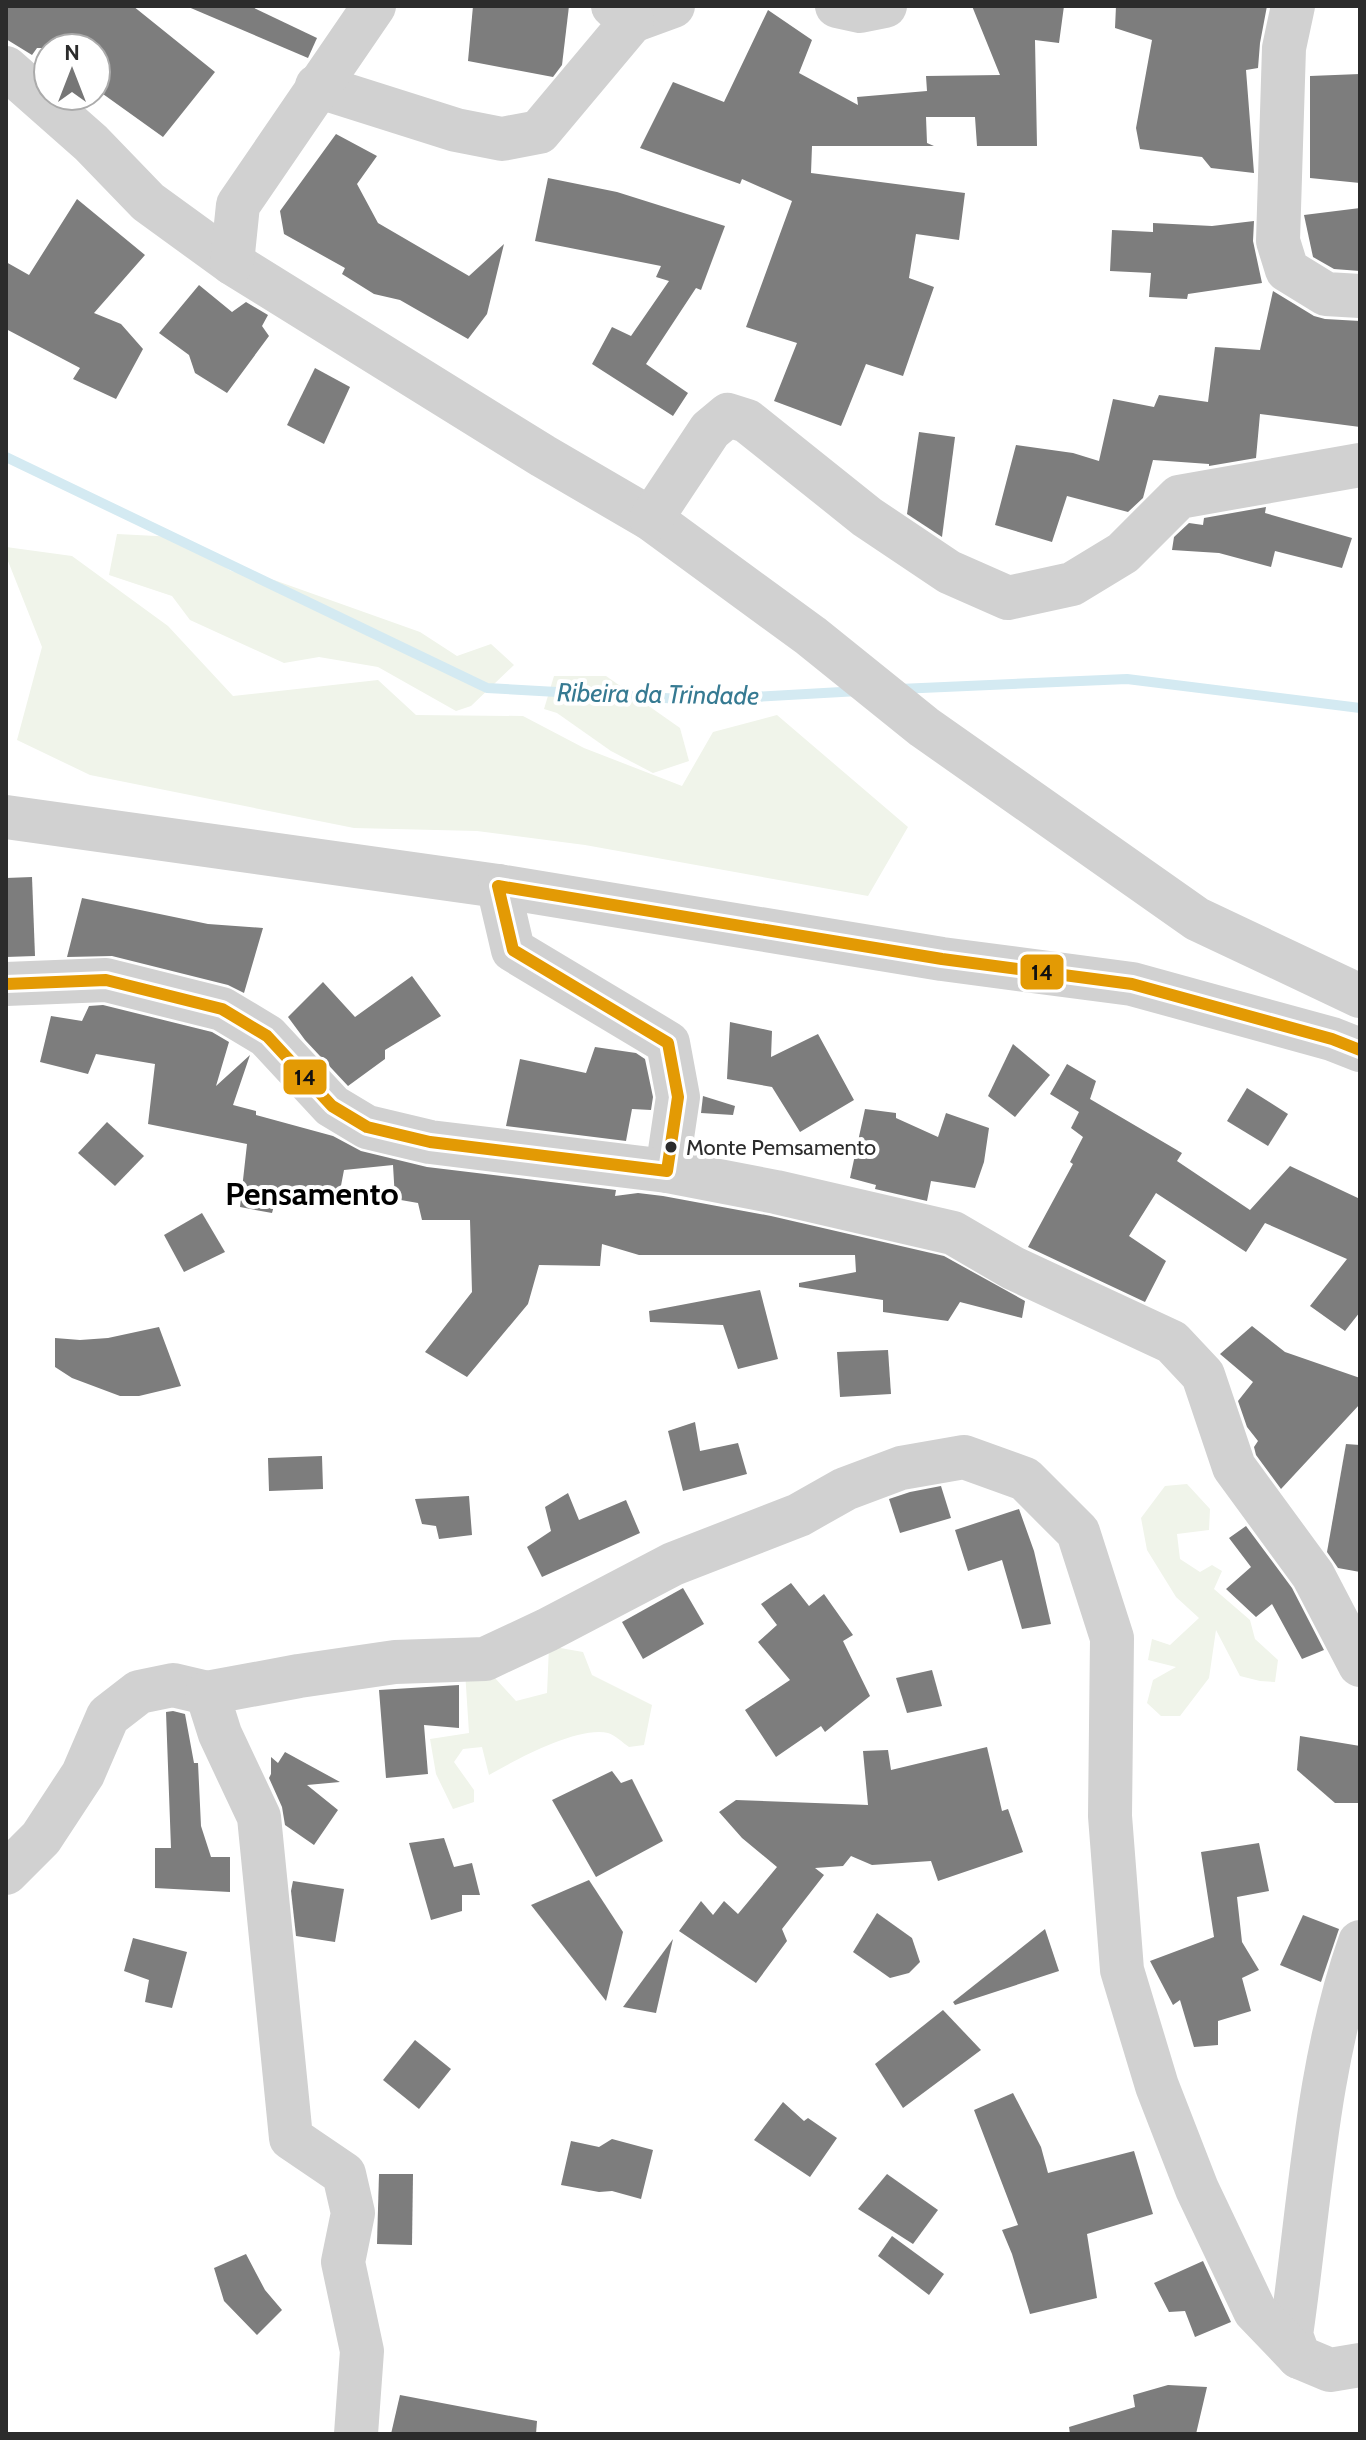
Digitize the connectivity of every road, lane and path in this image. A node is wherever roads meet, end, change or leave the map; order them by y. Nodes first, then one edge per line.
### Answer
1 (374, 6) edge
2 (673, 6) edge
3 (837, 6) edge
4 (885, 6) edge
5 (1293, 6) edge
6 (623, 13) edge
7 (6, 68) edge
8 (317, 86) junction
9 (232, 263) junction
10 (1360, 296) edge
11 (1360, 465) edge
12 (651, 519) junction
13 (6, 817) edge
14 (498, 886) junction
15 (6, 984) edge
16 (1360, 996) edge
17 (1360, 1050) edge
18 (667, 1171) junction
19 (1360, 1665) edge
20 (207, 1693) junction
21 (6, 1873) edge
22 (1360, 1942) edge
23 (1299, 2357) junction
24 (1360, 2365) edge
25 (356, 2434) edge

1 - 8 street
2 - 6 street
3 - 4 street
5 - 10 street
6 - 8 street
7 - 9 street
8 - 9 street
9 - 12 street
11 - 12 street
12 - 16 street
13 - 14 street
14 - 17 street
14 - 18 street
15 - 18 street
18 - 19 street
20 - 21 street
20 - 23 street
20 - 25 street
22 - 23 street
23 - 24 street

